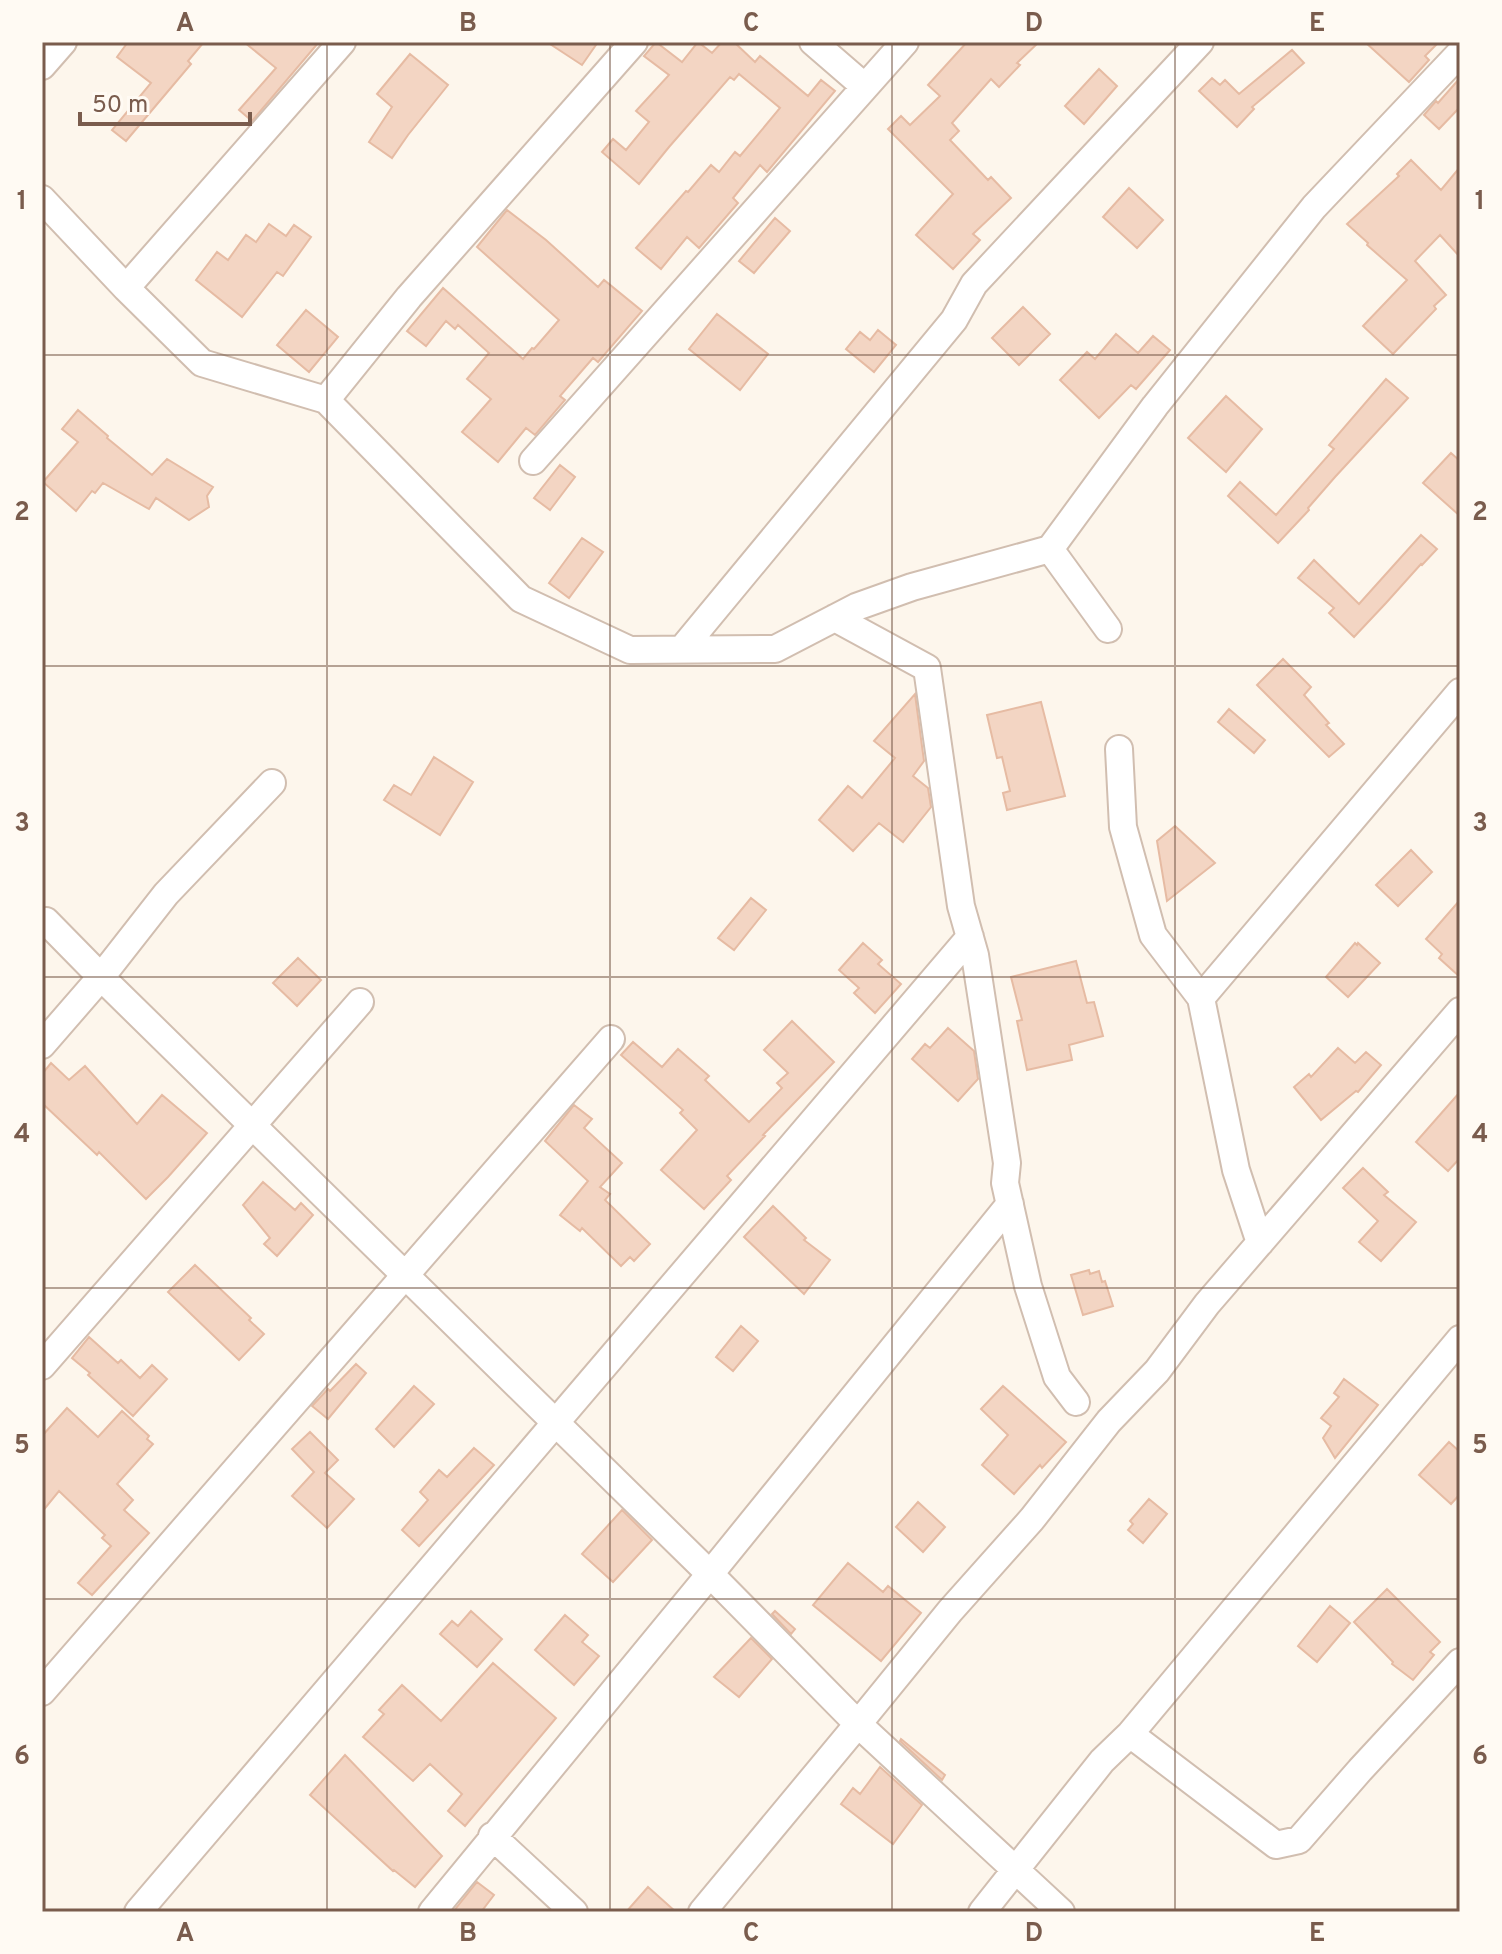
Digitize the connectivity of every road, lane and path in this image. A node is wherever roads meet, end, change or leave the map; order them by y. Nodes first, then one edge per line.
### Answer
1 (63, 42) edge
2 (342, 42) edge
3 (634, 42) edge
4 (813, 42) edge
5 (905, 42) edge
6 (1200, 42) edge
7 (1460, 53) edge
8 (42, 66) edge
9 (865, 87) junction
10 (42, 199) edge
11 (126, 288) junction
12 (326, 400) junction
13 (533, 461) dead end
14 (1050, 549) junction
15 (835, 618) junction
16 (1108, 629) dead end
17 (682, 649) junction
18 (1460, 692) edge
19 (1119, 749) dead end
20 (272, 783) dead end
21 (46, 921) dead end
22 (970, 937) junction
23 (101, 977) junction
24 (1201, 998) junction
25 (360, 1002) dead end
26 (1460, 1011) edge
27 (611, 1039) dead end
28 (42, 1045) edge
29 (253, 1125) junction
30 (1010, 1204) junction
31 (1260, 1243) junction
32 (405, 1274) junction
33 (1460, 1339) edge
34 (42, 1366) edge
35 (1076, 1402) dead end
36 (557, 1424) junction
37 (710, 1574) junction
38 (1460, 1662) edge
39 (42, 1692) edge
40 (858, 1724) junction
41 (1130, 1734) junction
42 (492, 1836) junction
43 (1016, 1869) junction
44 (138, 1912) edge
45 (432, 1912) edge
46 (574, 1912) edge
47 (702, 1912) edge
48 (982, 1912) edge
49 (1061, 1912) edge

1 - 8 street
2 - 11 street
3 - 12 street
4 - 9 street
5 - 9 street
6 - 17 street
7 - 14 street
9 - 13 street
10 - 11 street
11 - 12 street
12 - 17 street
14 - 15 street
14 - 16 street
15 - 17 street
15 - 22 street
18 - 24 street
19 - 24 street
20 - 23 street
21 - 23 street
22 - 30 street
22 - 36 street
23 - 28 street
23 - 29 street
24 - 31 street
25 - 29 street
26 - 31 street
27 - 32 street
29 - 32 street
29 - 34 street
30 - 35 street
30 - 37 street
31 - 40 street
32 - 36 street
32 - 39 street
33 - 41 street
36 - 37 street
36 - 44 street
37 - 40 street
37 - 42 street
38 - 41 street
40 - 43 street
40 - 47 street
41 - 43 street
42 - 45 street
42 - 46 street
43 - 48 street
43 - 49 street

